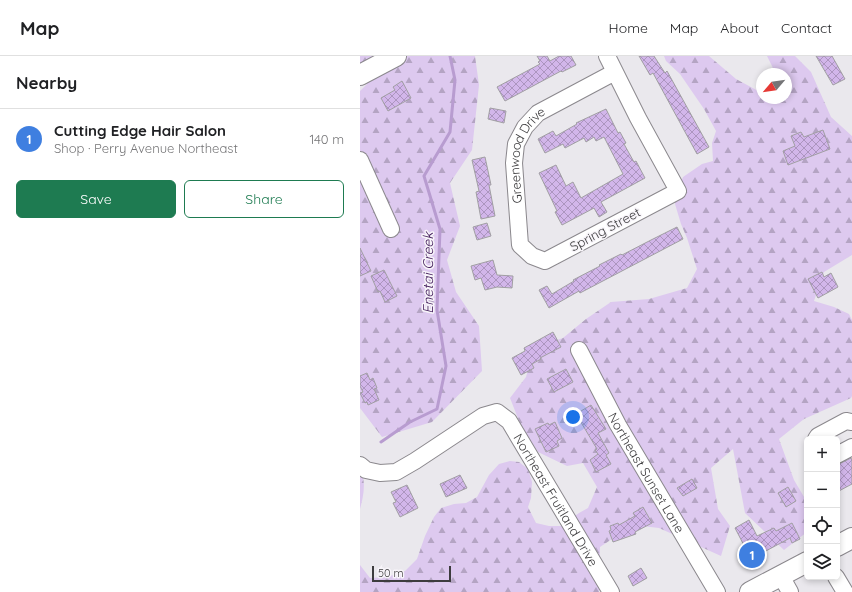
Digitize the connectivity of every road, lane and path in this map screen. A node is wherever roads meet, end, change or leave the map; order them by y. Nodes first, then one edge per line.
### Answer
1 (396, 56) edge
2 (607, 56) edge
3 (615, 72) junction
4 (360, 75) edge
5 (360, 160) edge
6 (390, 229) dead end
7 (532, 256) joint
8 (579, 350) dead end
9 (852, 422) edge
10 (818, 436) edge
11 (852, 447) edge
12 (840, 453) edge
13 (360, 465) edge
14 (852, 538) edge
15 (840, 544) edge
16 (804, 565) edge
17 (838, 580) edge
18 (785, 584) edge
19 (611, 592) edge
20 (717, 592) edge
21 (750, 592) edge
22 (845, 592) edge

1 - 4 main road
2 - 3 street
3 - 7 street, Greenwood Drive
3 - 7 street, Spring Street
5 - 6 street
8 - 20 street, Northeast Sunset Lane
9 - 10 street
11 - 12 street
13 - 19 street, Northeast Fruitland Drive
14 - 15 main road
16 - 18 main road
17 - 22 street
18 - 21 main road

